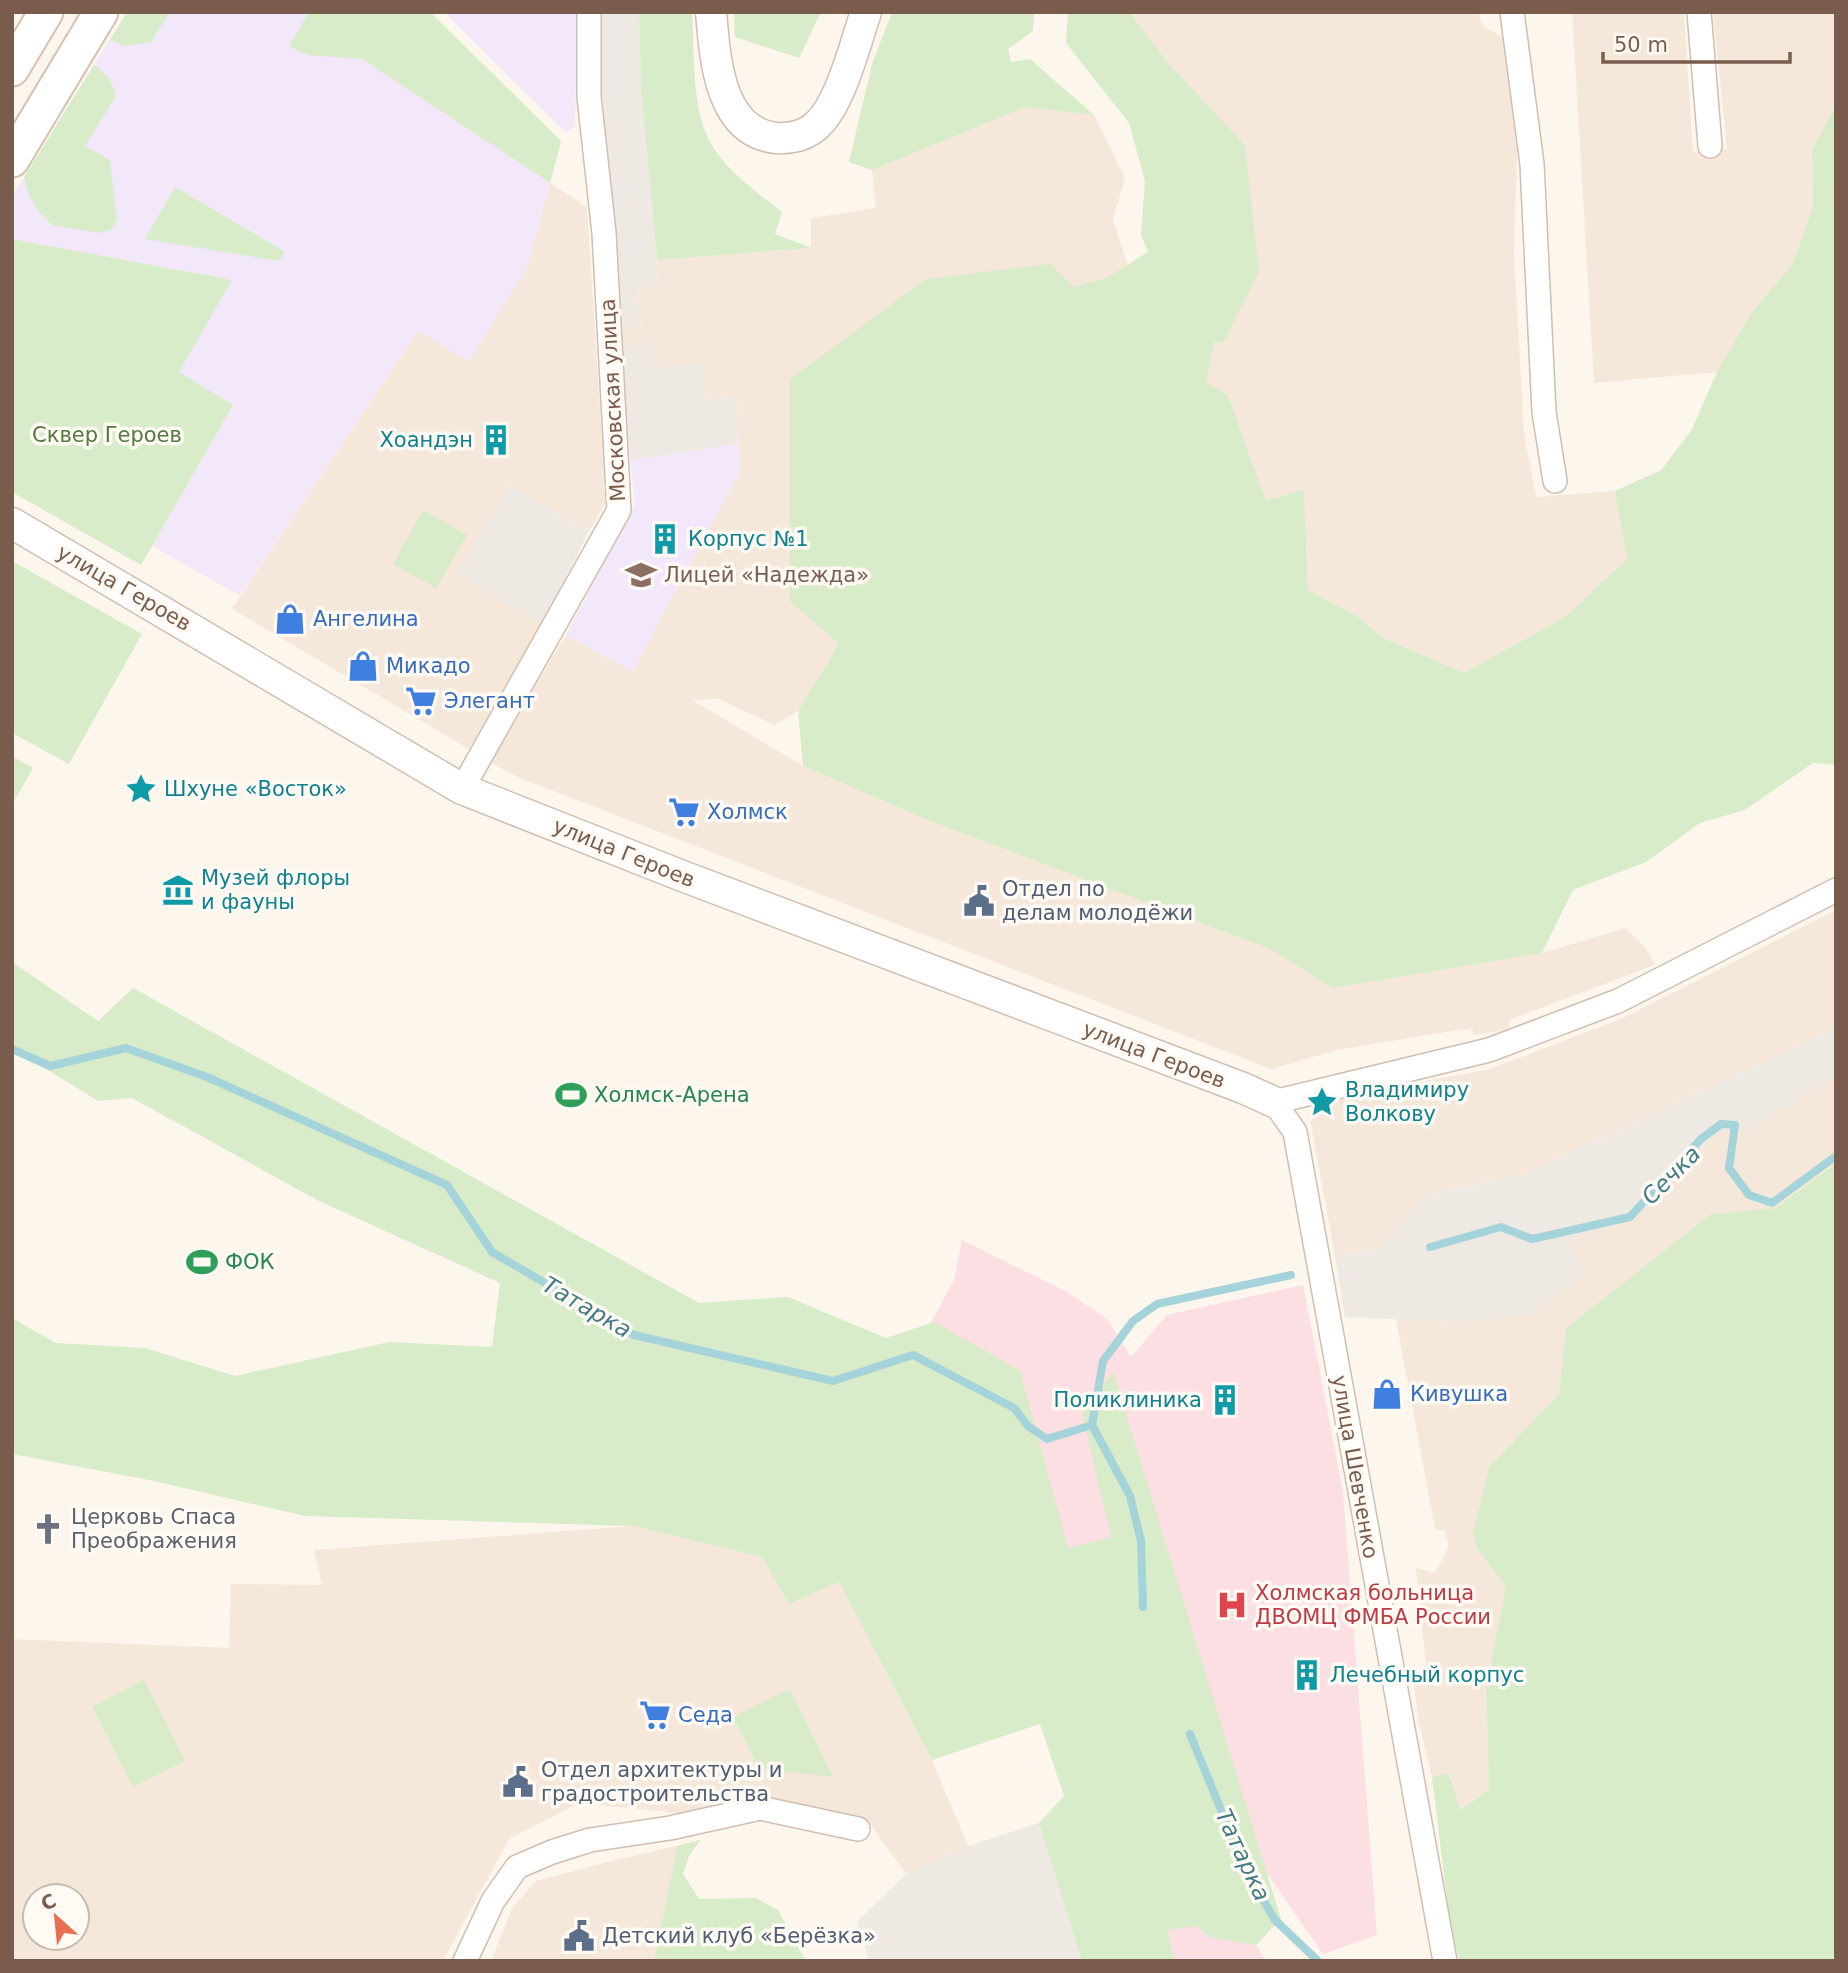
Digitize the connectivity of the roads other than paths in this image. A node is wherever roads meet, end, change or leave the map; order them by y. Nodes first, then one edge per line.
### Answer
1 (46, 12) edge
2 (101, 12) edge
3 (589, 12) edge
4 (711, 12) edge
5 (866, 12) edge
6 (1512, 12) edge
7 (1699, 12) edge
8 (12, 69) edge
9 (1710, 146) dead end
10 (12, 160) edge
11 (1555, 481) dead end
12 (12, 523) edge
13 (462, 789) junction
14 (1836, 890) edge
15 (1274, 1102) junction
16 (858, 1829) dead end
17 (465, 1961) edge
18 (1445, 1961) edge

1 - 8 main road
2 - 10 main road
3 - 13 street, Московская улица
4 - 5 street
6 - 11 street
7 - 9 street
12 - 13 street, улица Героев
13 - 15 street, улица Героев
14 - 15 street
15 - 18 street, улица Шевченко
16 - 17 street

